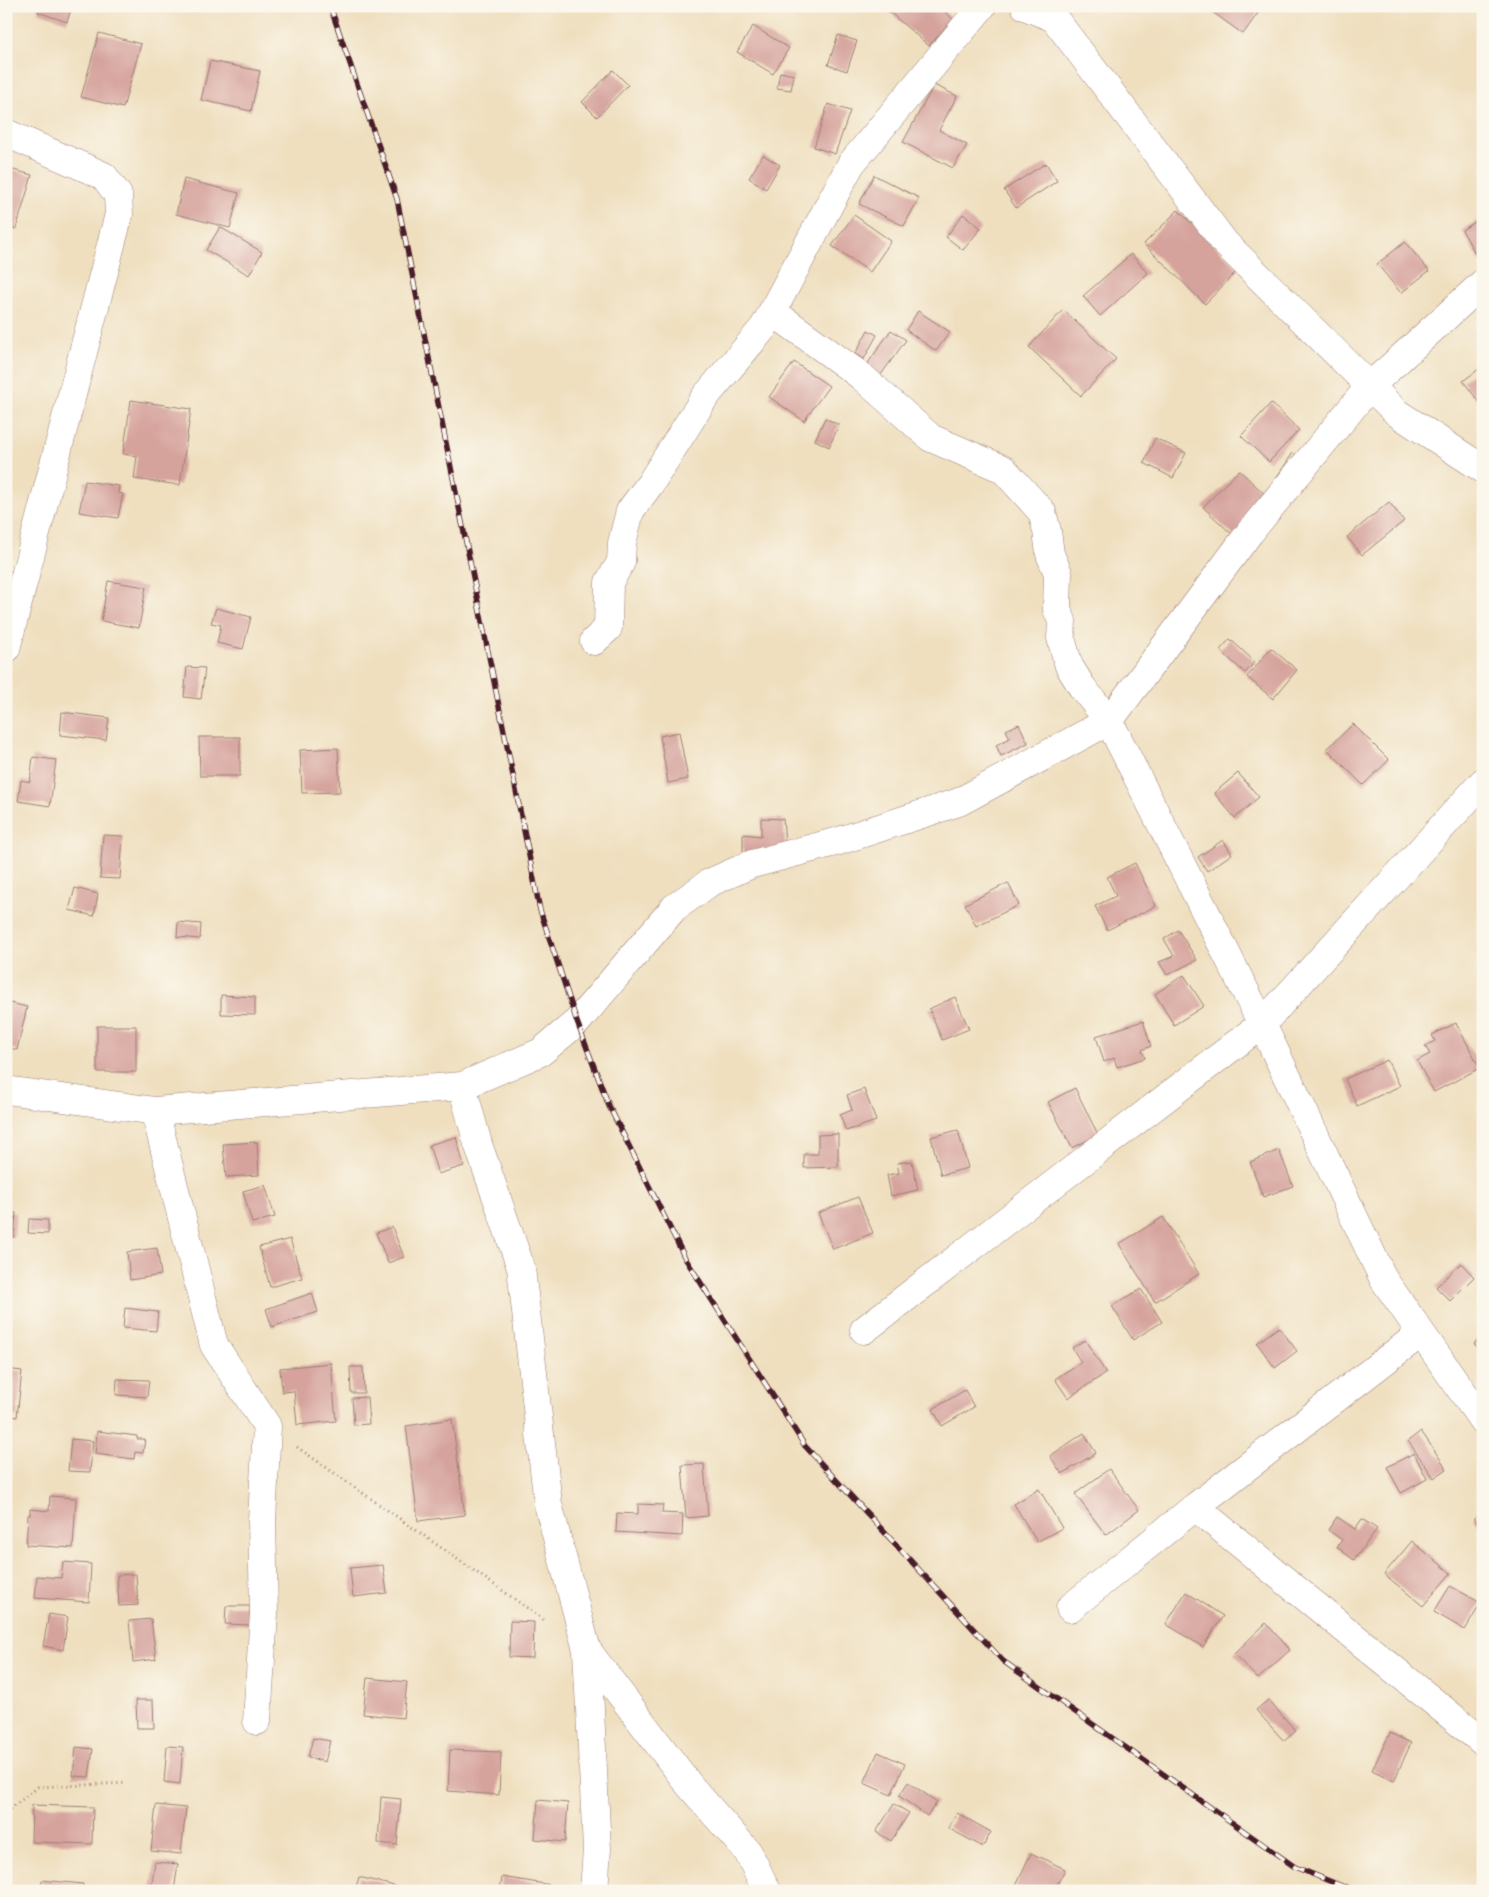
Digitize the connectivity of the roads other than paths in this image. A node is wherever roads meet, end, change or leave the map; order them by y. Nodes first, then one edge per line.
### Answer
1 (982, 6) edge
2 (1025, 6) edge
3 (1062, 12) edge
4 (6, 134) edge
5 (1483, 283) edge
6 (773, 312) junction
7 (1370, 386) junction
8 (1483, 469) edge
9 (594, 641) dead end
10 (6, 649) edge
11 (1109, 721) junction
12 (1483, 782) edge
13 (1262, 1024) junction
14 (462, 1086) junction
15 (6, 1090) edge
16 (155, 1111) junction
17 (864, 1330) dead end
18 (1421, 1333) junction
19 (1483, 1421) edge
20 (1195, 1507) junction
21 (1070, 1608) dead end
22 (588, 1650) junction
23 (257, 1721) dead end
24 (1483, 1742) edge
25 (594, 1891) edge
26 (767, 1891) edge

1 - 6 street
2 - 3 street
3 - 7 street
4 - 10 street
5 - 7 street
6 - 9 street
6 - 11 street
7 - 8 street
7 - 11 street
11 - 13 street
11 - 14 street
12 - 13 street
13 - 17 street
13 - 18 street
14 - 16 street
14 - 22 street
15 - 16 street
16 - 23 street
18 - 19 street
18 - 20 street
20 - 21 street
20 - 24 street
22 - 25 street
22 - 26 street

